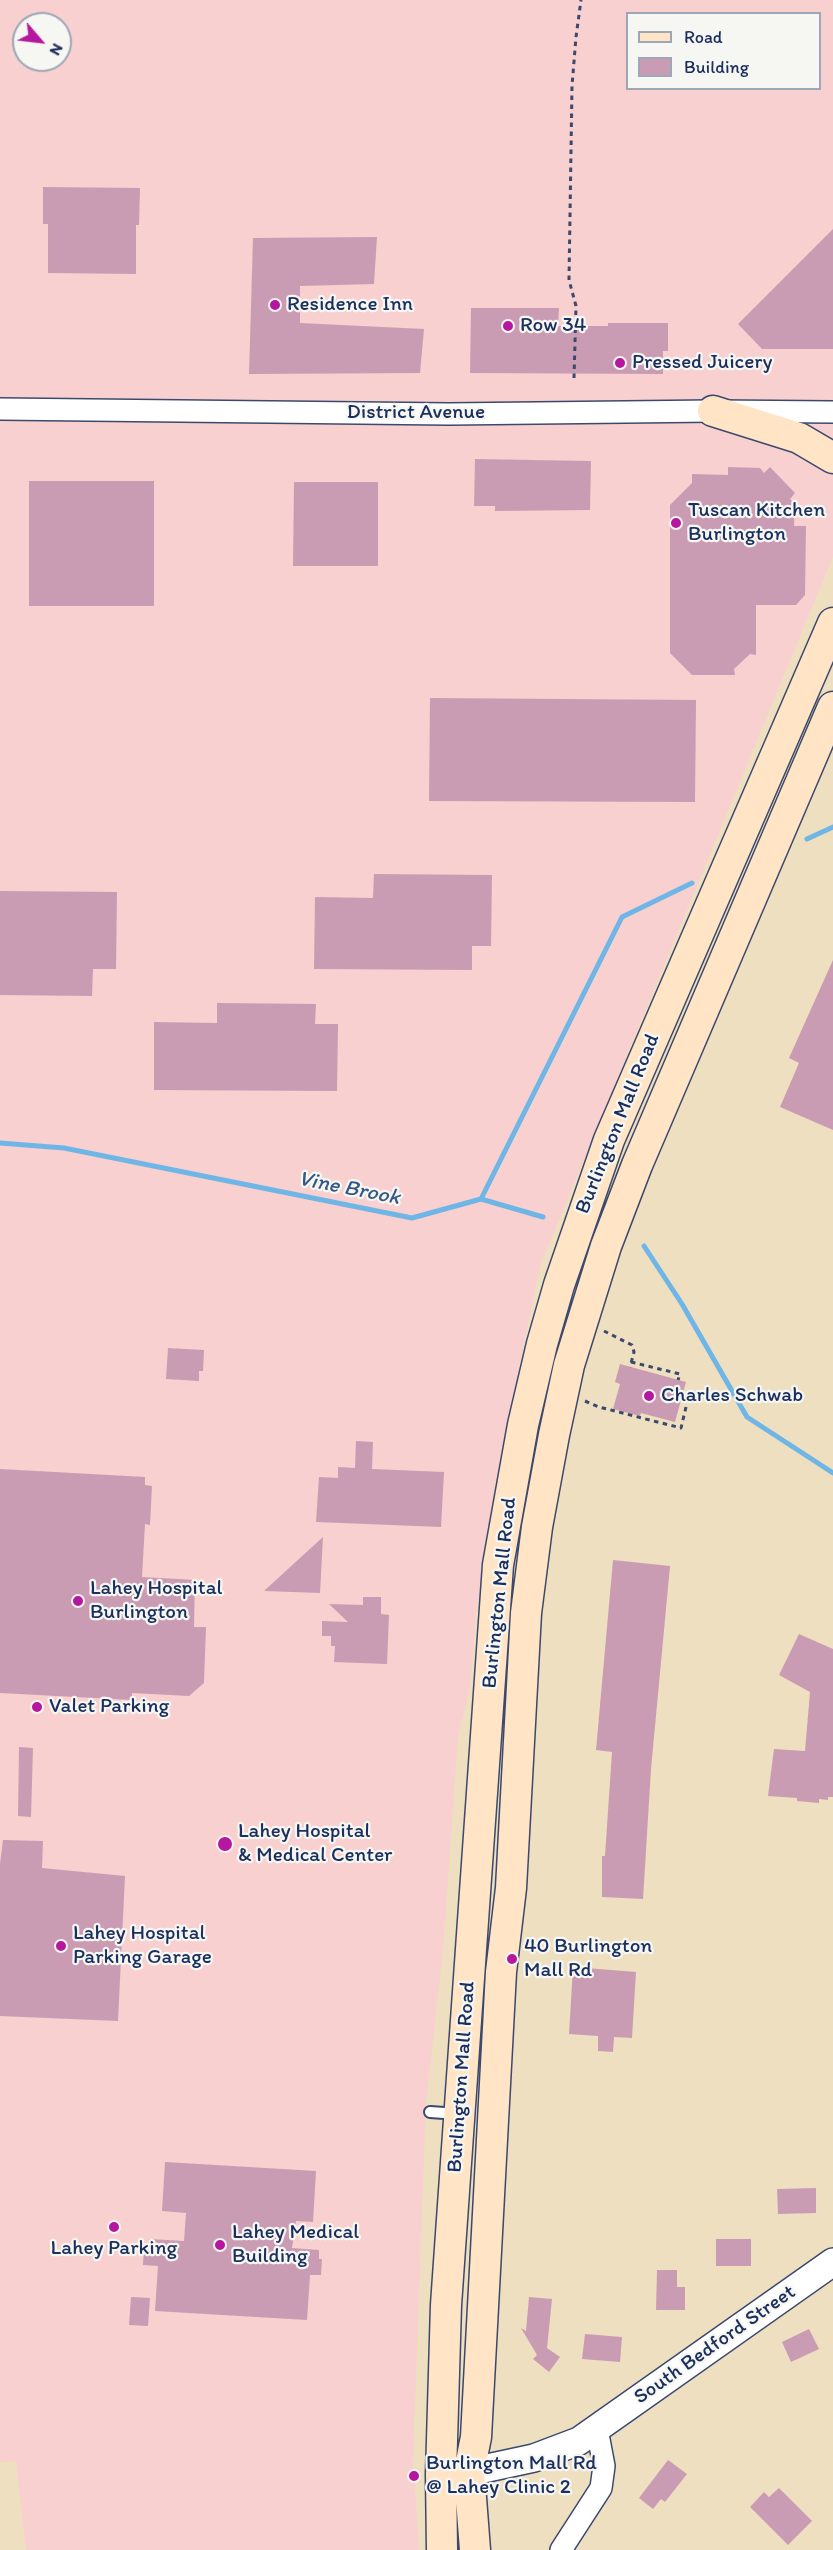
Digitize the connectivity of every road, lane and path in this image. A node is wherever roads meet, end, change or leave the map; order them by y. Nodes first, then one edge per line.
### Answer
1 (582, 0) edge
2 (574, 378) dead end
3 (0, 409) edge
4 (712, 411) junction
5 (833, 412) edge
6 (833, 458) edge
7 (833, 623) edge
8 (833, 707) edge
9 (600, 1330) dead end
10 (631, 1362) junction
11 (630, 1367) dead end
12 (678, 1380) dead end
13 (583, 1400) dead end
14 (686, 1407) dead end
15 (833, 2262) edge
16 (597, 2429) junction
17 (455, 2473) junction
18 (442, 2550) edge
19 (475, 2550) edge
20 (561, 2550) edge

1 - 2 path
3 - 4 street, District Avenue
4 - 5 street, District Avenue
4 - 6 main road
7 - 17 main road, Burlington Mall Road
8 - 17 main road, Burlington Mall Road
9 - 10 path
10 - 11 path
10 - 12 path
13 - 14 path
15 - 16 street, South Bedford Street
16 - 17 street, South Bedford Street
16 - 20 street
17 - 18 main road, Burlington Mall Road
17 - 19 main road, Burlington Mall Road

